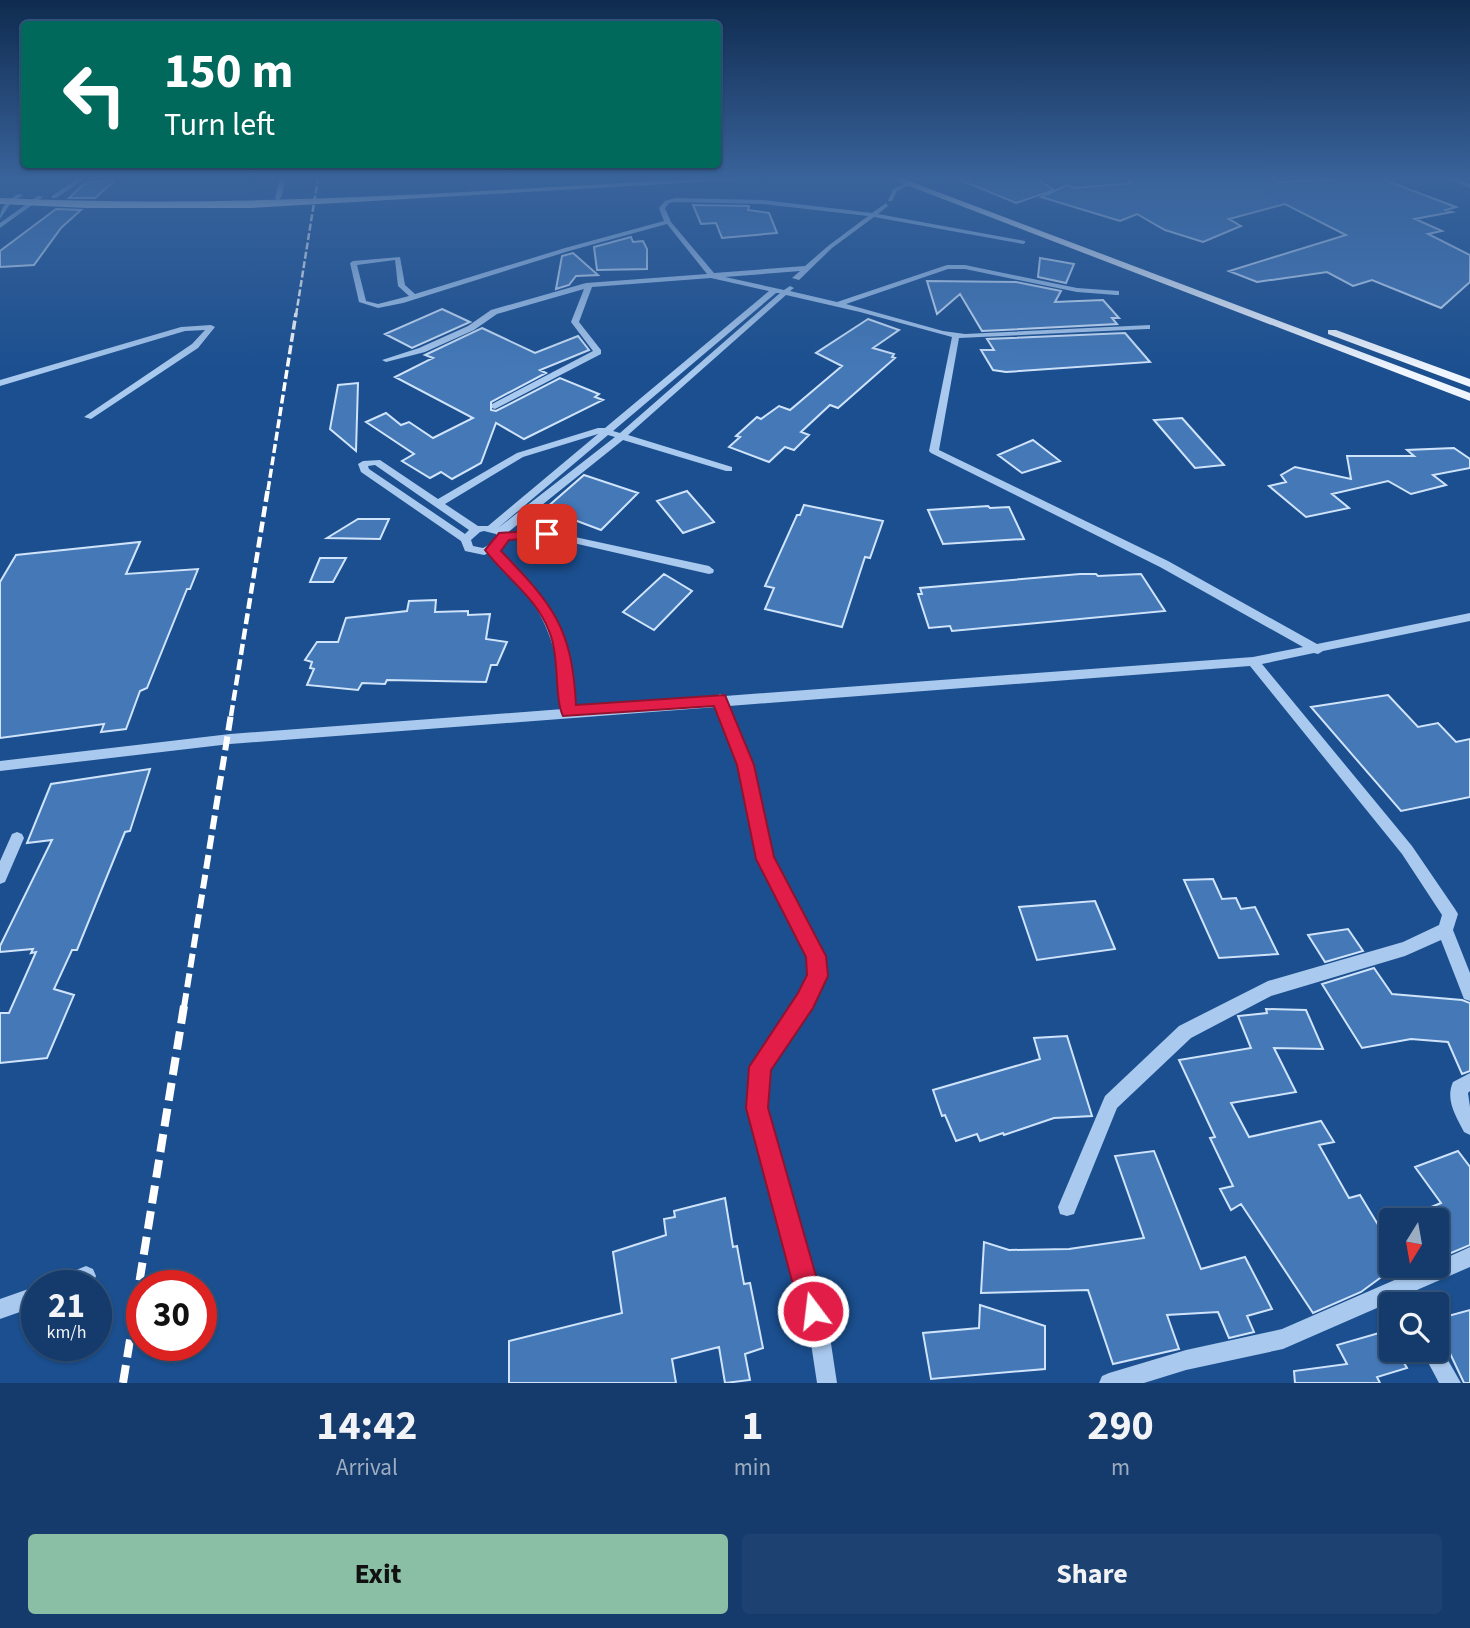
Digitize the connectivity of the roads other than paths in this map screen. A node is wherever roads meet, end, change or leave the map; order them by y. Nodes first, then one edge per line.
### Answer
1 (588, 243) edge
2 (685, 243) edge
3 (838, 243) edge
4 (1062, 243) edge
5 (1092, 243) edge
6 (807, 268) junction
7 (713, 276) junction
8 (589, 285) junction
9 (792, 285) junction
10 (778, 286) junction
11 (1116, 293) dead end
12 (413, 296) junction
13 (839, 304) junction
14 (1147, 327) dead end
15 (956, 335) junction
16 (386, 360) dead end
17 (0, 383) edge
18 (1470, 383) edge
19 (1470, 397) edge
20 (495, 406) dead end
21 (88, 417) dead end
22 (607, 430) junction
23 (623, 434) junction
24 (729, 469) dead end
25 (439, 503) junction
26 (476, 530) junction
27 (499, 532) junction
28 (466, 539) junction
29 (492, 550) junction
30 (709, 570) dead end
31 (1470, 617) edge
32 (1318, 650) junction
33 (1253, 661) junction
34 (720, 699) junction
35 (569, 712) junction
36 (0, 766) edge
37 (17, 838) dead end
38 (0, 877) edge
39 (1445, 930) junction
40 (1470, 993) edge
41 (1470, 1082) edge
42 (1470, 1126) edge
43 (1068, 1207) dead end
44 (1470, 1258) edge
45 (1410, 1292) edge
46 (21, 1302) edge
47 (1379, 1305) edge
48 (0, 1309) edge
49 (1439, 1362) edge
50 (827, 1383) edge
51 (1109, 1383) edge
52 (1451, 1383) edge

1 - 12 street
2 - 7 street
3 - 6 street
4 - 19 main road
5 - 18 main road
6 - 7 street
6 - 9 street
7 - 8 street
7 - 10 street
8 - 16 street
8 - 20 street
9 - 10 street
9 - 10 street
9 - 13 street
9 - 23 street
10 - 22 street
11 - 13 street
12 - 12 street
13 - 15 street
14 - 15 street
15 - 32 street
17 - 21 street
22 - 23 street
22 - 25 street
22 - 27 street
23 - 24 street
23 - 27 street
25 - 26 street
25 - 28 street
26 - 27 street
26 - 28 street
27 - 29 street
27 - 30 street
28 - 29 street
29 - 35 street
31 - 32 street
32 - 33 street
33 - 34 street
33 - 39 street
34 - 35 street
34 - 50 street
35 - 36 street
37 - 38 street
39 - 40 street
39 - 43 street
41 - 42 street
44 - 45 street
46 - 48 street
47 - 51 street
49 - 52 street

